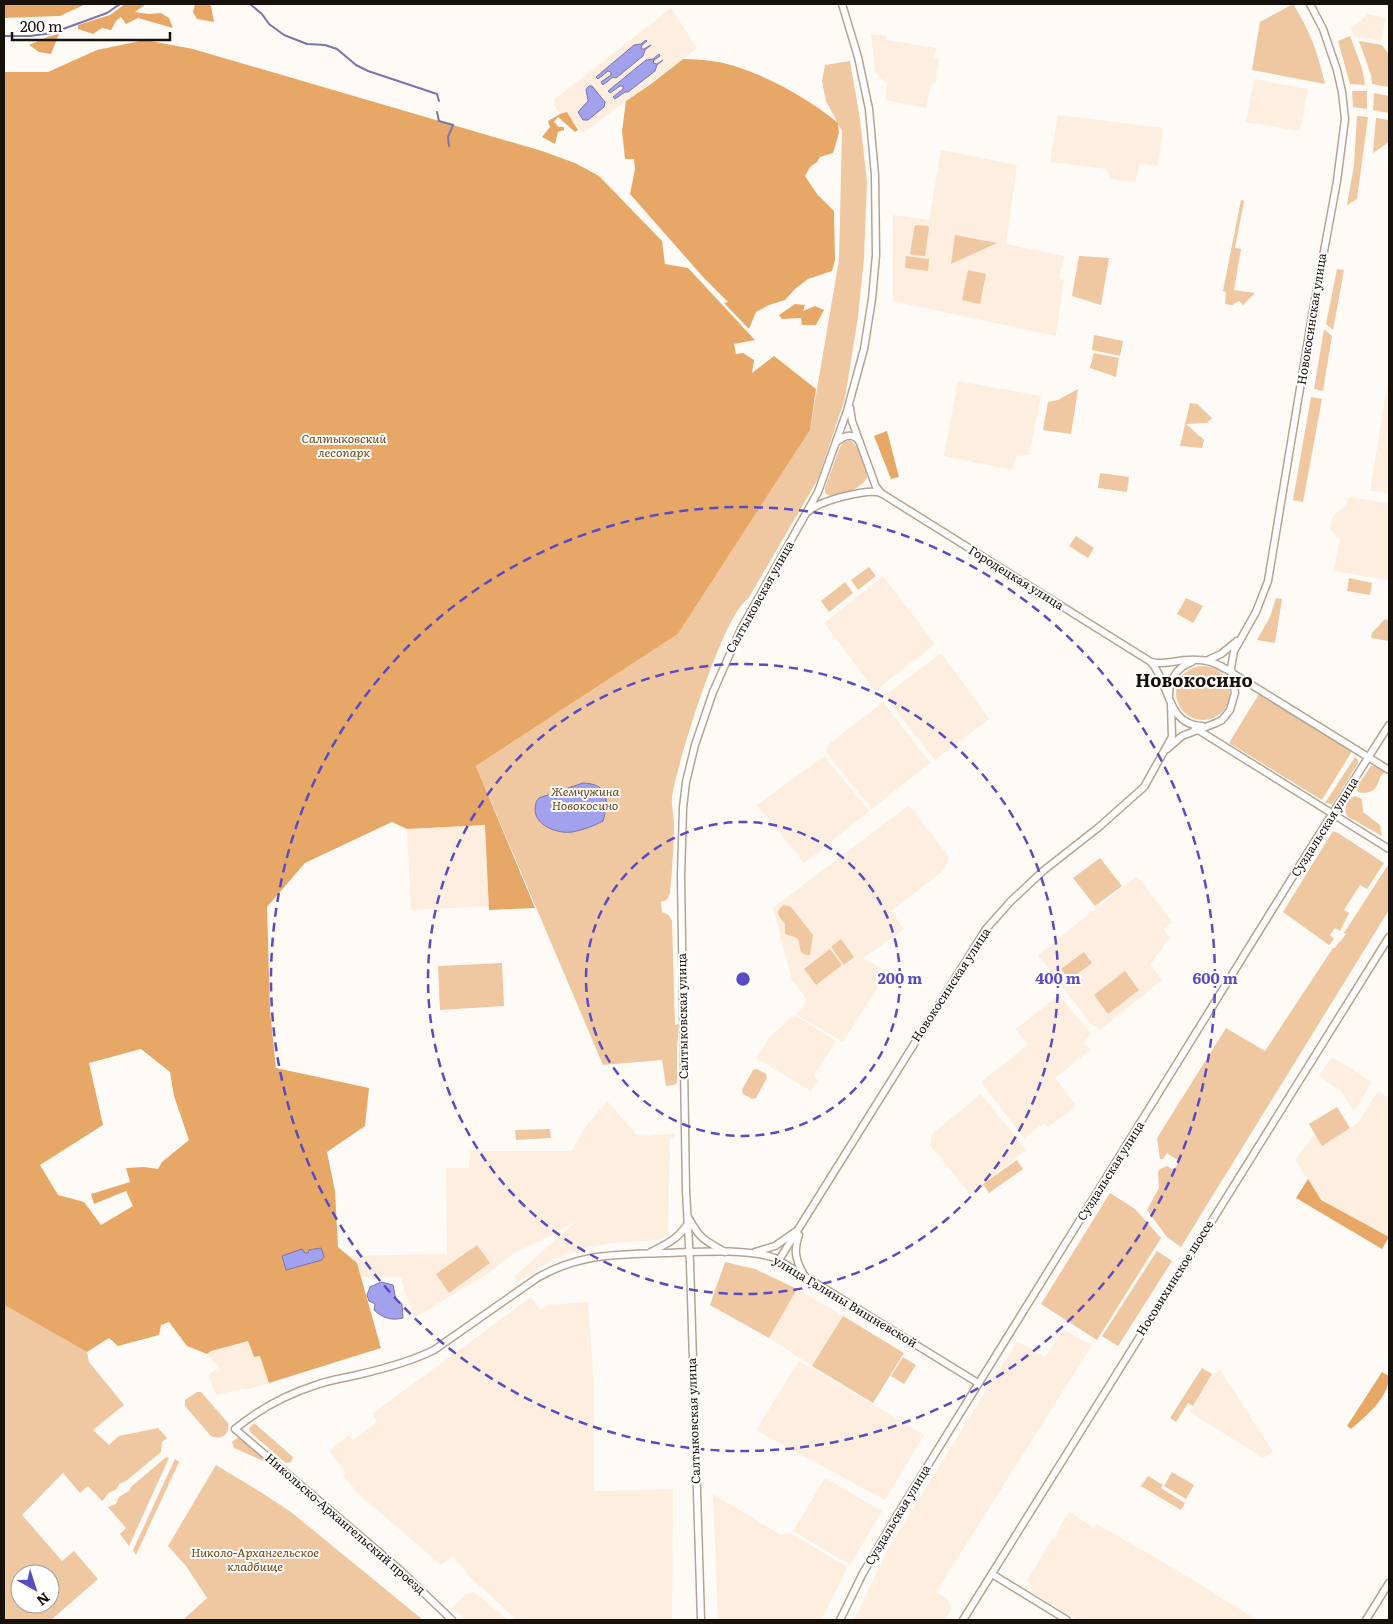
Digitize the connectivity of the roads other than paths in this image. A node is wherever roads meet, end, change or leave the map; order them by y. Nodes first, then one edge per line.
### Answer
1 (842, 4) edge
2 (1310, 4) edge
3 (851, 399) junction
4 (835, 445) junction
5 (863, 449) junction
6 (871, 473) junction
7 (824, 477) junction
8 (881, 493) junction
9 (849, 496) junction
10 (834, 500) junction
11 (804, 518) junction
12 (1243, 634) junction
13 (1203, 660) junction
14 (1151, 662) junction
15 (1221, 666) junction
16 (1232, 673) junction
17 (1235, 688) junction
18 (1170, 702) junction
19 (1188, 723) junction
20 (1210, 725) junction
21 (1389, 725) edge
22 (1197, 729) junction
23 (1167, 749) junction
24 (1368, 757) junction
25 (1389, 770) edge
26 (1333, 813) junction
27 (1389, 848) edge
28 (1389, 937) edge
29 (686, 1214) junction
30 (803, 1224) junction
31 (687, 1225) junction
32 (689, 1252) junction
33 (726, 1252) junction
34 (648, 1254) junction
35 (752, 1254) junction
36 (779, 1260) junction
37 (804, 1277) junction
38 (978, 1383) junction
39 (236, 1430) joint
40 (992, 1574) junction
41 (1389, 1583) edge
42 (452, 1620) edge
43 (701, 1620) edge
44 (840, 1620) edge
45 (963, 1620) edge
46 (1067, 1620) edge
47 (1366, 1620) edge

1 - 3 street, Салтыковская улица
2 - 12 street, Новокосинская улица
3 - 4 street, Салтыковская улица
3 - 5 street
4 - 5 street
4 - 7 street, Салтыковская улица
5 - 6 street
6 - 8 street
6 - 9 street
7 - 10 street
7 - 11 street, Салтыковская улица
8 - 9 street
8 - 14 street, Городецкая улица
9 - 10 street
10 - 11 street
11 - 29 street, Салтыковская улица
12 - 13 street
12 - 16 street
13 - 14 street
13 - 15 street
13 - 18 street
14 - 18 street
15 - 16 street
15 - 17 street
16 - 17 street
16 - 24 street
17 - 20 street
18 - 19 street
18 - 23 street
19 - 20 street
19 - 22 street
20 - 22 street
21 - 24 street, Суздальская улица
22 - 23 street
22 - 26 street
23 - 30 street, Новокосинская улица
24 - 25 street
24 - 26 street, Суздальская улица
26 - 27 street
26 - 38 street, Суздальская улица
28 - 40 street, Носовихинское шоссе
29 - 31 street, Салтыковская улица
29 - 33 street
30 - 35 street
30 - 36 street, Новокосинская улица
30 - 37 street
31 - 32 street, Салтыковская улица
31 - 34 street
32 - 33 street, улица Галины Вишневской
32 - 34 street, улица Галины Вишневской
32 - 43 street, Салтыковская улица
33 - 35 street, улица Галины Вишневской
34 - 39 street, улица Галины Вишневской
35 - 36 street, улица Галины Вишневской
36 - 37 street, улица Галины Вишневской
37 - 38 street, улица Галины Вишневской
38 - 44 street, Суздальская улица
39 - 42 street, Никольско-Архангельский проезд
40 - 45 street, Носовихинское шоссе
40 - 46 street
41 - 47 street

